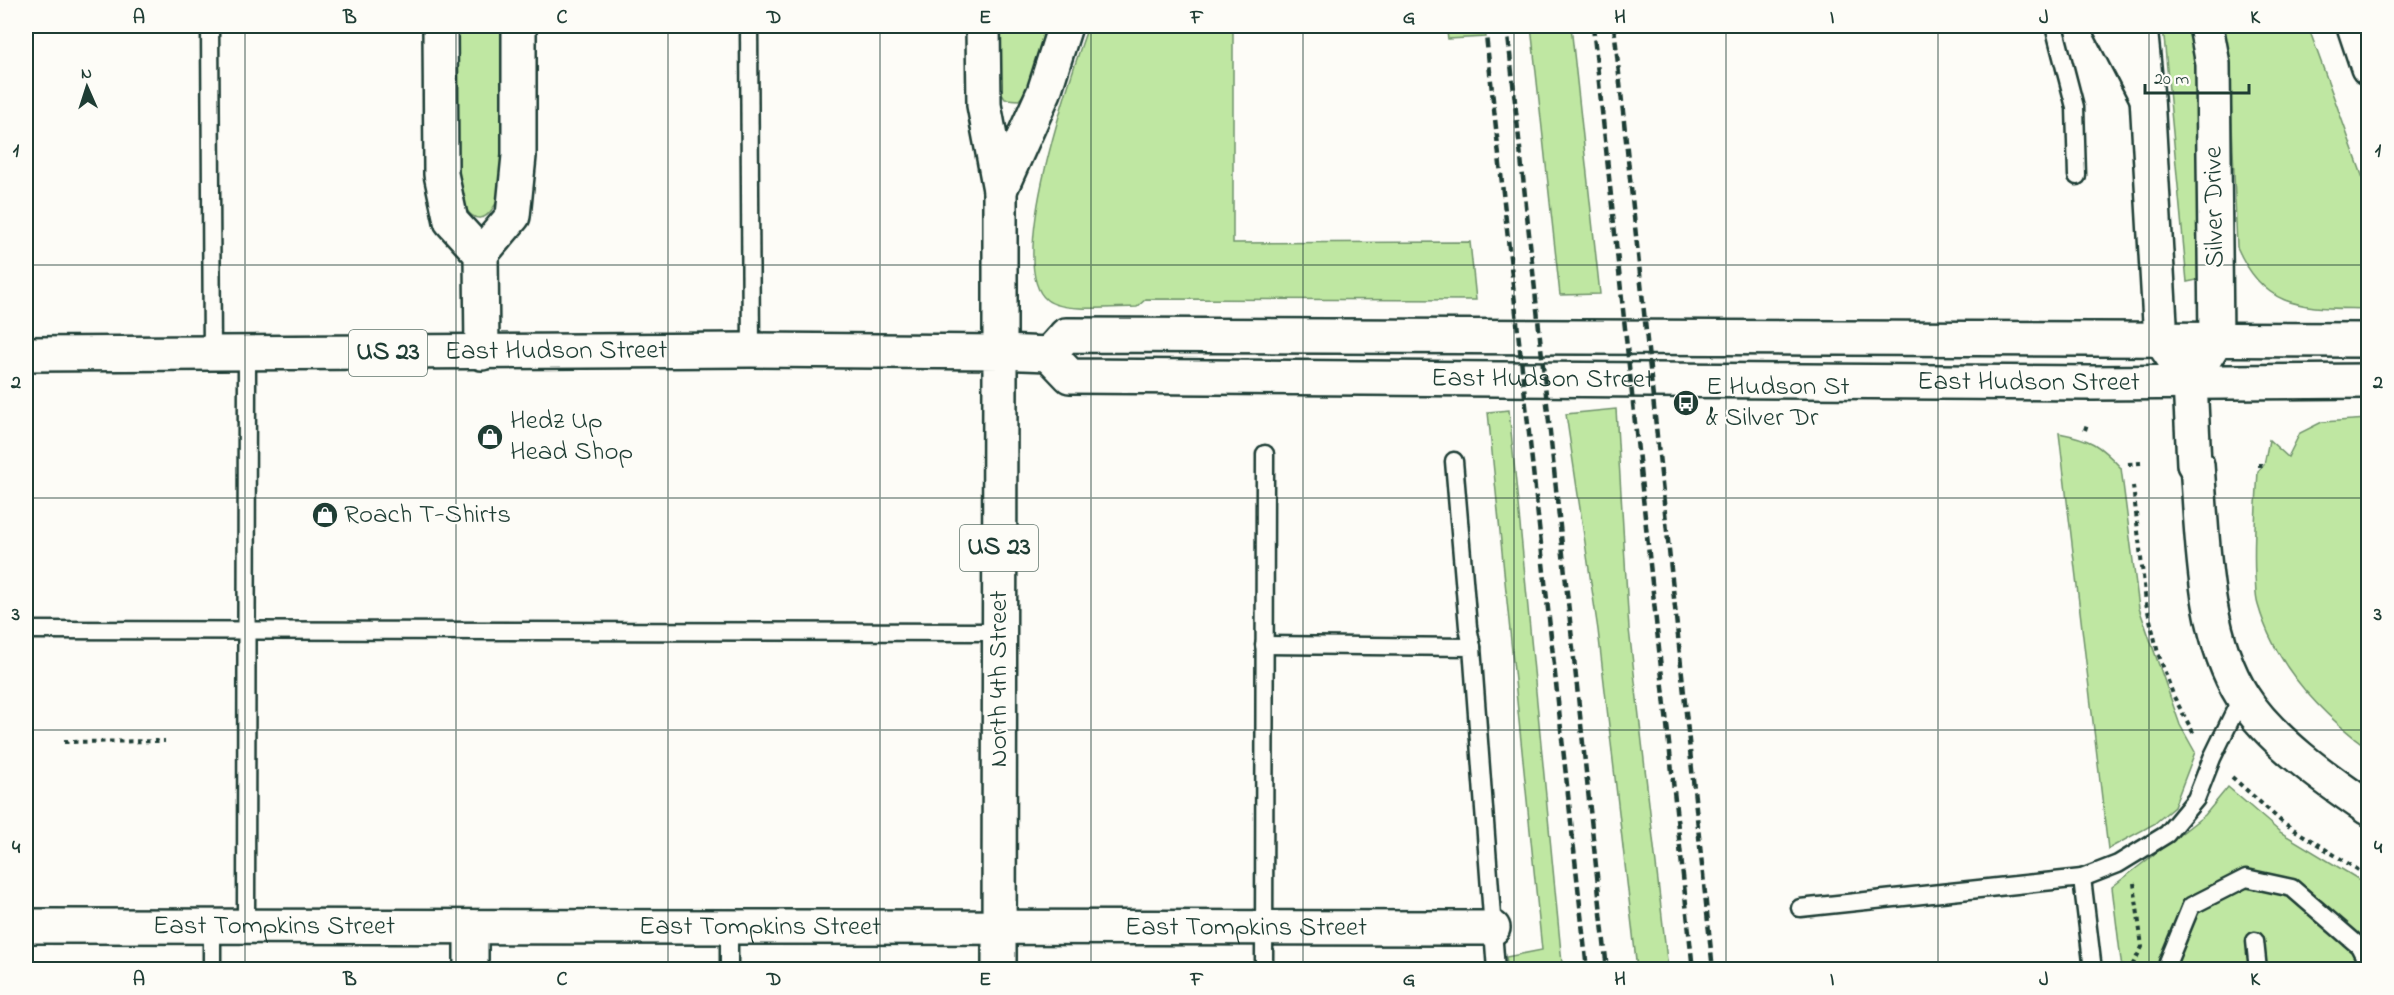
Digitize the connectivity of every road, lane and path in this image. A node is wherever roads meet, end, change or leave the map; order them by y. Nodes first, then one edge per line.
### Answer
1 (210, 26) edge
2 (440, 26) edge
3 (519, 26) edge
4 (749, 26) edge
5 (983, 26) edge
6 (1065, 26) edge
7 (2054, 26) edge
8 (2110, 26) edge
9 (2140, 26) edge
10 (2206, 26) edge
11 (2354, 26) edge
12 (2368, 68) edge
13 (2147, 97) junction
14 (2077, 176) dead end
15 (999, 190) junction
16 (481, 254) junction
17 (2162, 340) junction
18 (2216, 340) junction
19 (2368, 340) edge
20 (751, 350) junction
21 (482, 352) junction
22 (1000, 352) junction
23 (247, 353) junction
24 (26, 354) edge
25 (212, 354) junction
26 (1049, 354) junction
27 (2368, 381) edge
28 (2190, 382) junction
29 (2087, 424) dead end
30 (2085, 430) dead end
31 (1265, 454) dead end
32 (1454, 461) dead end
33 (2141, 463) dead end
34 (2128, 464) dead end
35 (26, 630) edge
36 (247, 631) junction
37 (999, 632) junction
38 (1264, 645) junction
39 (1472, 646) junction
40 (2242, 696) junction
41 (165, 741) dead end
42 (64, 742) dead end
43 (2368, 808) edge
44 (2129, 857) junction
45 (2082, 878) junction
46 (1800, 908) dead end
47 (26, 926) edge
48 (212, 926) junction
49 (246, 926) junction
50 (471, 927) junction
51 (729, 927) junction
52 (999, 927) junction
53 (1263, 928) junction
54 (1493, 928) junction
55 (2254, 940) dead end
56 (2368, 964) edge
57 (212, 969) edge
58 (471, 969) edge
59 (729, 969) edge
60 (999, 969) edge
61 (1264, 969) edge
62 (1496, 969) edge
63 (2093, 969) edge
64 (2134, 969) edge
65 (2169, 969) edge
66 (2258, 969) edge

1 - 25 lane
2 - 16 main road
3 - 16 main road
4 - 20 lane
5 - 15 main road, North 4th Street
6 - 15 main road
7 - 14 lane
8 - 13 main road
9 - 13 main road
10 - 18 main road, Silver Drive
11 - 12 main road
13 - 17 main road
15 - 22 main road, North 4th Street
16 - 21 main road
17 - 18 main road, East Hudson Street
17 - 26 main road, East Hudson Street
17 - 28 main road
18 - 19 main road, East Hudson Street
18 - 28 main road
20 - 21 main road, East Hudson Street / US 23
20 - 22 main road, East Hudson Street / US 23
21 - 23 main road, East Hudson Street / US 23
22 - 26 main road, East Hudson Street
22 - 37 main road, North 4th Street / US 23
23 - 25 main road, East Hudson Street / US 23
23 - 36 lane
24 - 25 main road, East Hudson Street / US 23
26 - 28 main road, East Hudson Street
27 - 28 main road, East Hudson Street
28 - 40 main road
29 - 30 path
31 - 38 lane
32 - 39 lane
33 - 34 path
35 - 36 lane
36 - 37 lane
36 - 49 lane
37 - 52 main road, North 4th Street / US 23
38 - 39 lane
38 - 53 lane
39 - 54 lane
40 - 43 main road
40 - 44 lane
41 - 42 path
44 - 45 lane
44 - 64 path
45 - 46 lane
45 - 63 lane
47 - 48 main road, East Tompkins Street
48 - 49 main road, East Tompkins Street
48 - 57 lane
49 - 50 main road, East Tompkins Street
50 - 51 main road, East Tompkins Street
50 - 58 main road
51 - 52 main road, East Tompkins Street
51 - 59 lane
52 - 53 main road, East Tompkins Street
52 - 60 main road, North 4th Street / US 23
53 - 54 main road, East Tompkins Street
53 - 61 lane
54 - 62 lane
55 - 66 lane
56 - 65 lane

